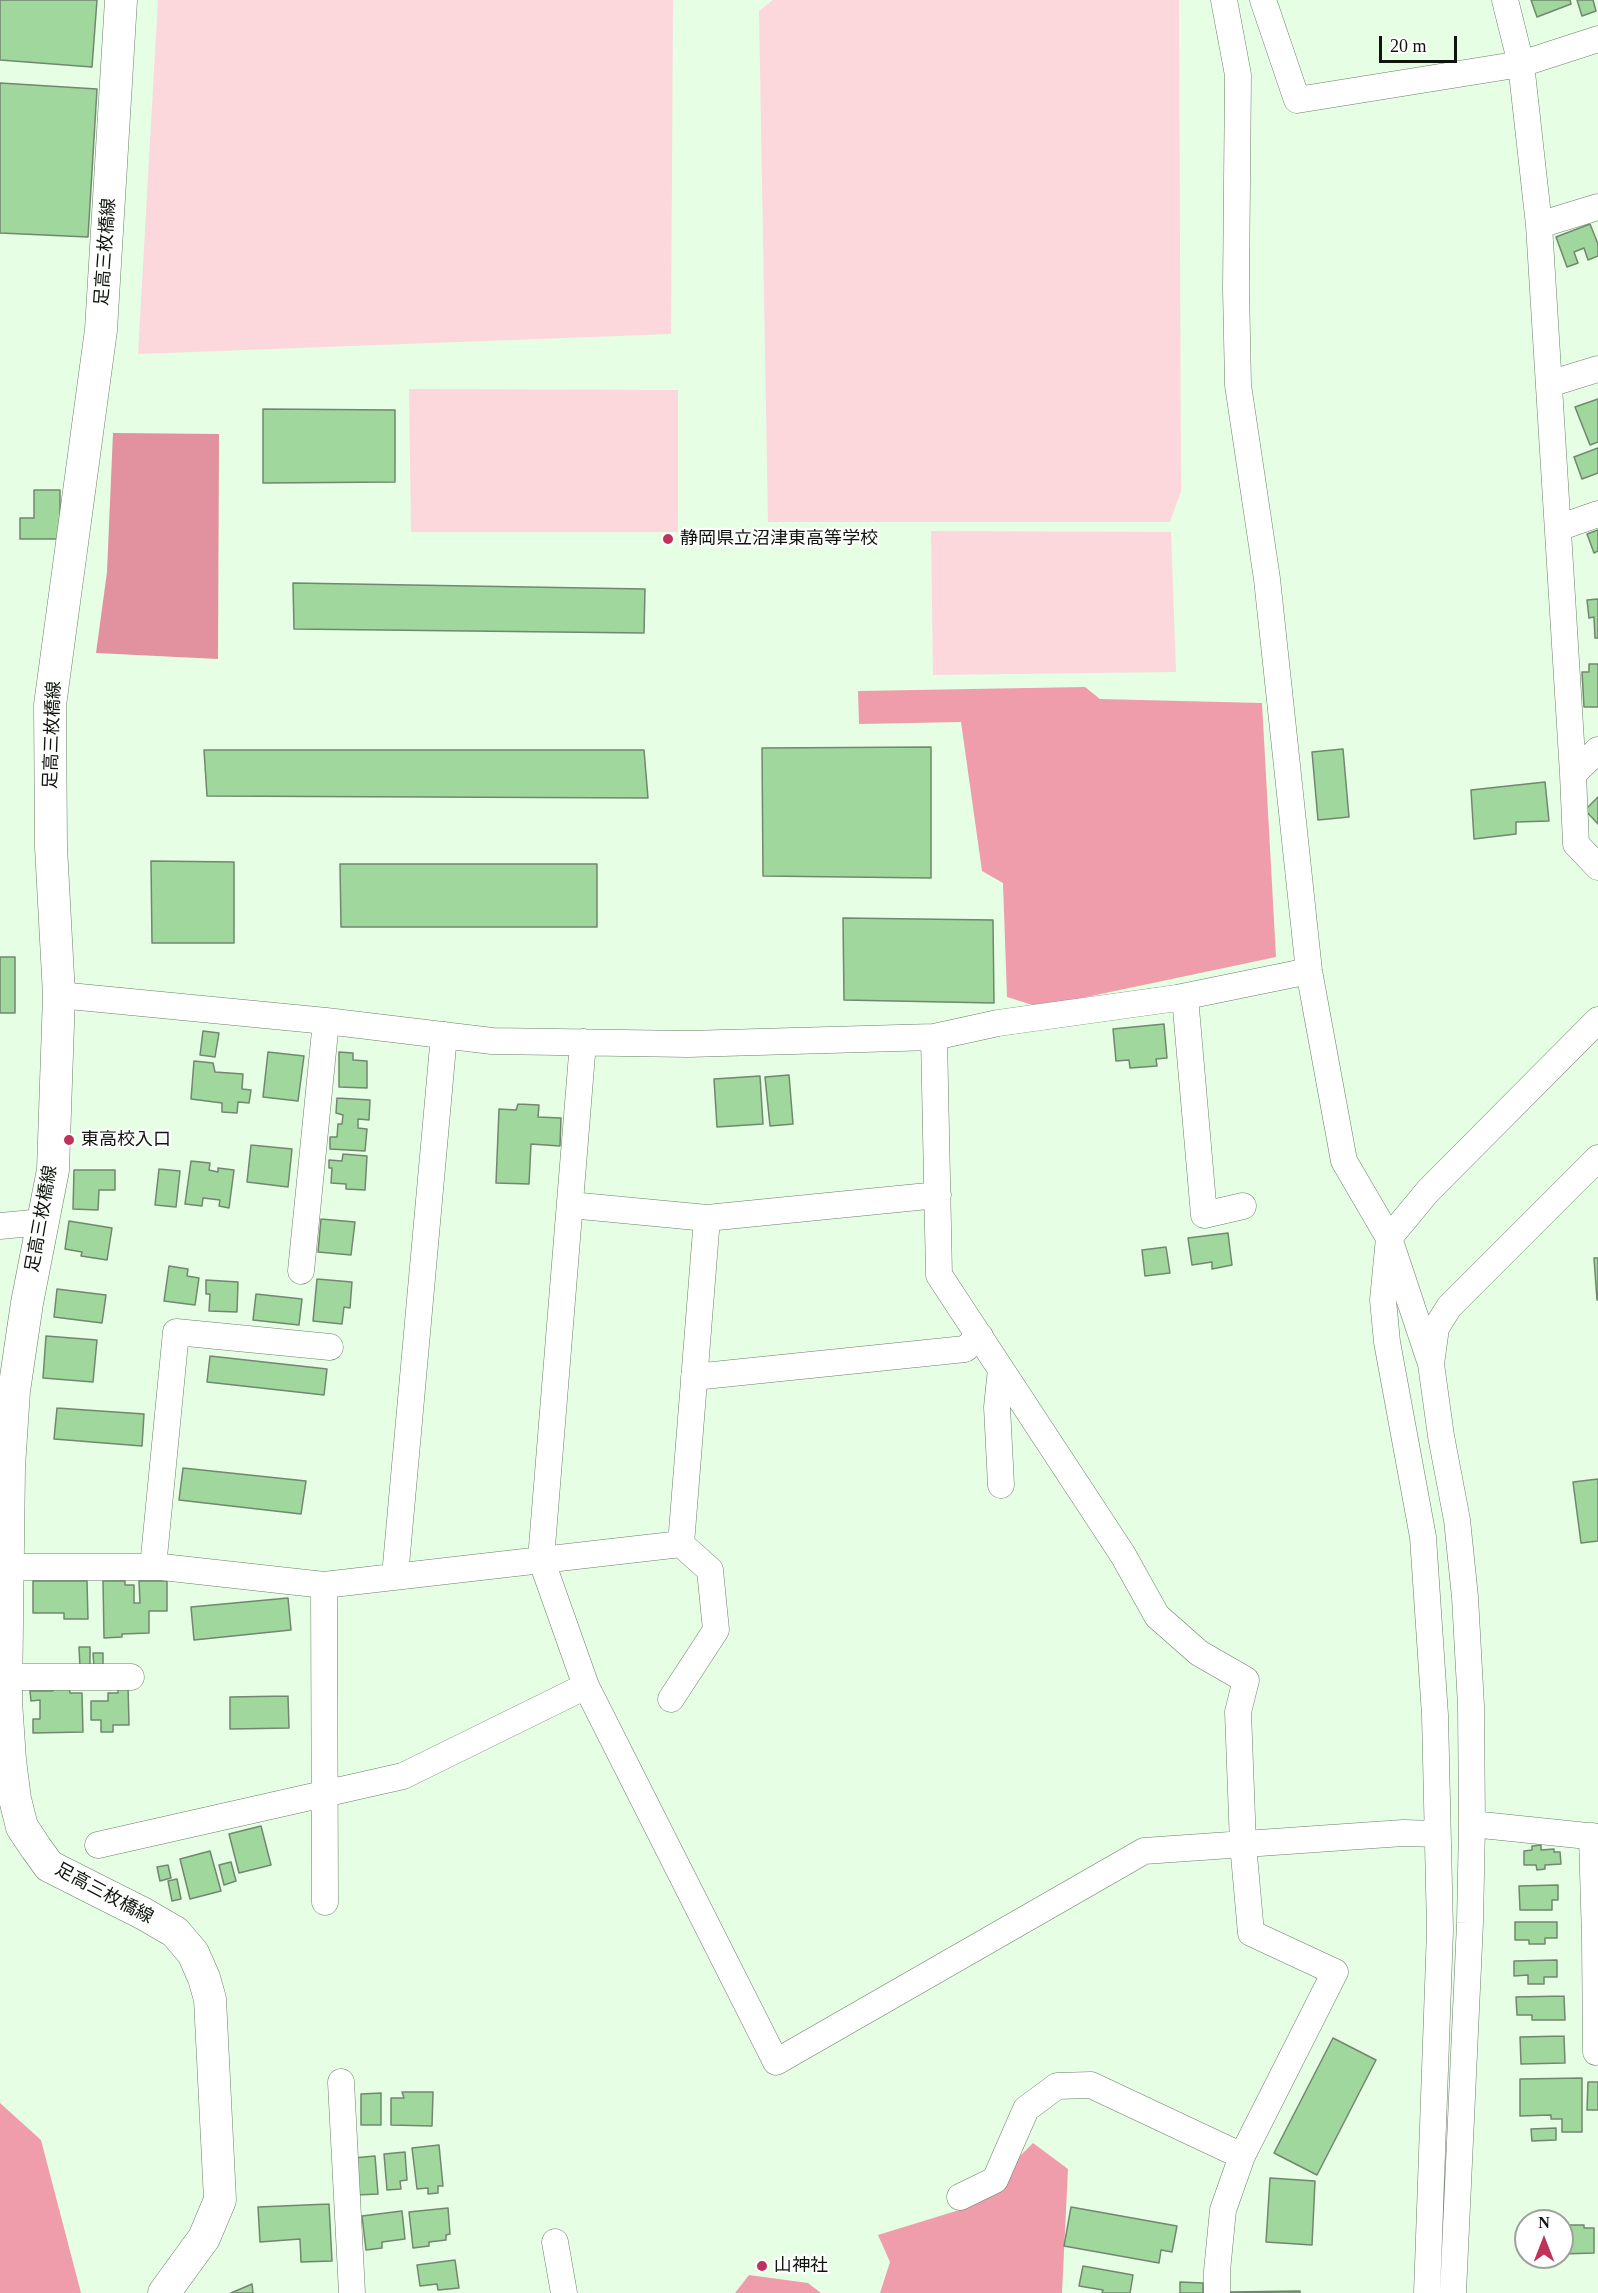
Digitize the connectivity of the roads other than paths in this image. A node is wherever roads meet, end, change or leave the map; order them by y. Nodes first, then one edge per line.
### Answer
1 (120, 0) edge
2 (1224, 0) edge
3 (1263, 0) edge
4 (1505, 0) edge
5 (1598, 39) edge
6 (1521, 64) junction
7 (1598, 207) edge
8 (1539, 225) junction
9 (1598, 369) edge
10 (1549, 384) junction
11 (1598, 514) edge
12 (1558, 528) junction
13 (1598, 750) edge
14 (1573, 774) junction
15 (1598, 867) edge
16 (1309, 971) junction
17 (59, 995) junction
18 (1185, 997) junction
19 (1598, 1020) edge
20 (326, 1021) junction
21 (444, 1035) junction
22 (934, 1037) junction
23 (583, 1042) junction
24 (1598, 1158) edge
25 (938, 1195) junction
26 (570, 1205) junction
27 (1244, 1206) dead end
28 (707, 1218) junction
29 (43, 1222) junction
30 (0, 1226) edge
31 (1389, 1238) junction
32 (301, 1271) dead end
33 (980, 1336) junction
34 (330, 1347) dead end
35 (1431, 1364) junction
36 (1001, 1369) junction
37 (694, 1377) junction
38 (1001, 1485) dead end
39 (4, 1520) edge
40 (681, 1544) junction
41 (541, 1559) junction
42 (8, 1567) junction
43 (153, 1567) junction
44 (395, 1576) junction
45 (324, 1584) junction
46 (6, 1677) junction
47 (131, 1677) dead end
48 (586, 1686) junction
49 (671, 1699) dead end
50 (326, 1792) junction
51 (1472, 1824) junction
52 (1437, 1834) junction
53 (1595, 1836) edge
54 (1243, 1844) junction
55 (98, 1845) dead end
56 (325, 1902) dead end
57 (1597, 1939) edge
58 (1596, 2052) dead end
59 (341, 2082) dead end
60 (1242, 2156) junction
61 (960, 2197) dead end
62 (555, 2242) dead end
63 (164, 2293) edge
64 (352, 2293) edge
65 (564, 2293) edge
66 (1217, 2293) edge
67 (1427, 2293) edge
68 (1453, 2293) edge

1 - 17 main road, 足高三枚橋線
2 - 16 street
3 - 6 street
4 - 6 street
5 - 6 street
6 - 8 street
7 - 8 street
8 - 10 street
9 - 10 street
10 - 12 street
11 - 12 street
12 - 14 street
13 - 14 street
14 - 15 street
16 - 18 street
16 - 31 street
17 - 20 street
17 - 29 main road, 足高三枚橋線
18 - 22 street
18 - 27 street
19 - 31 street
20 - 21 street
20 - 32 street
21 - 23 street
21 - 44 street
22 - 23 street
22 - 25 street
23 - 26 street
24 - 35 street
25 - 28 street
25 - 33 street
26 - 28 street
26 - 41 street
28 - 37 street
29 - 30 street
29 - 39 main road, 足高三枚橋線
31 - 35 street
31 - 52 street
33 - 36 street
33 - 37 street
34 - 43 street
35 - 51 street
36 - 38 street
36 - 54 street
37 - 40 street
39 - 42 main road, 足高三枚橋線
40 - 41 street
40 - 49 street
41 - 44 street
41 - 48 street
42 - 43 street
42 - 46 main road, 足高三枚橋線
43 - 45 street
44 - 45 street
45 - 50 street
46 - 47 street
46 - 63 main road, 足高三枚橋線
48 - 50 street
48 - 54 street
50 - 55 street
50 - 56 street
51 - 53 street
51 - 68 street
52 - 54 street
52 - 67 street
53 - 57 street
54 - 60 street
57 - 58 street
59 - 64 street
60 - 61 street
60 - 66 street
62 - 65 street

